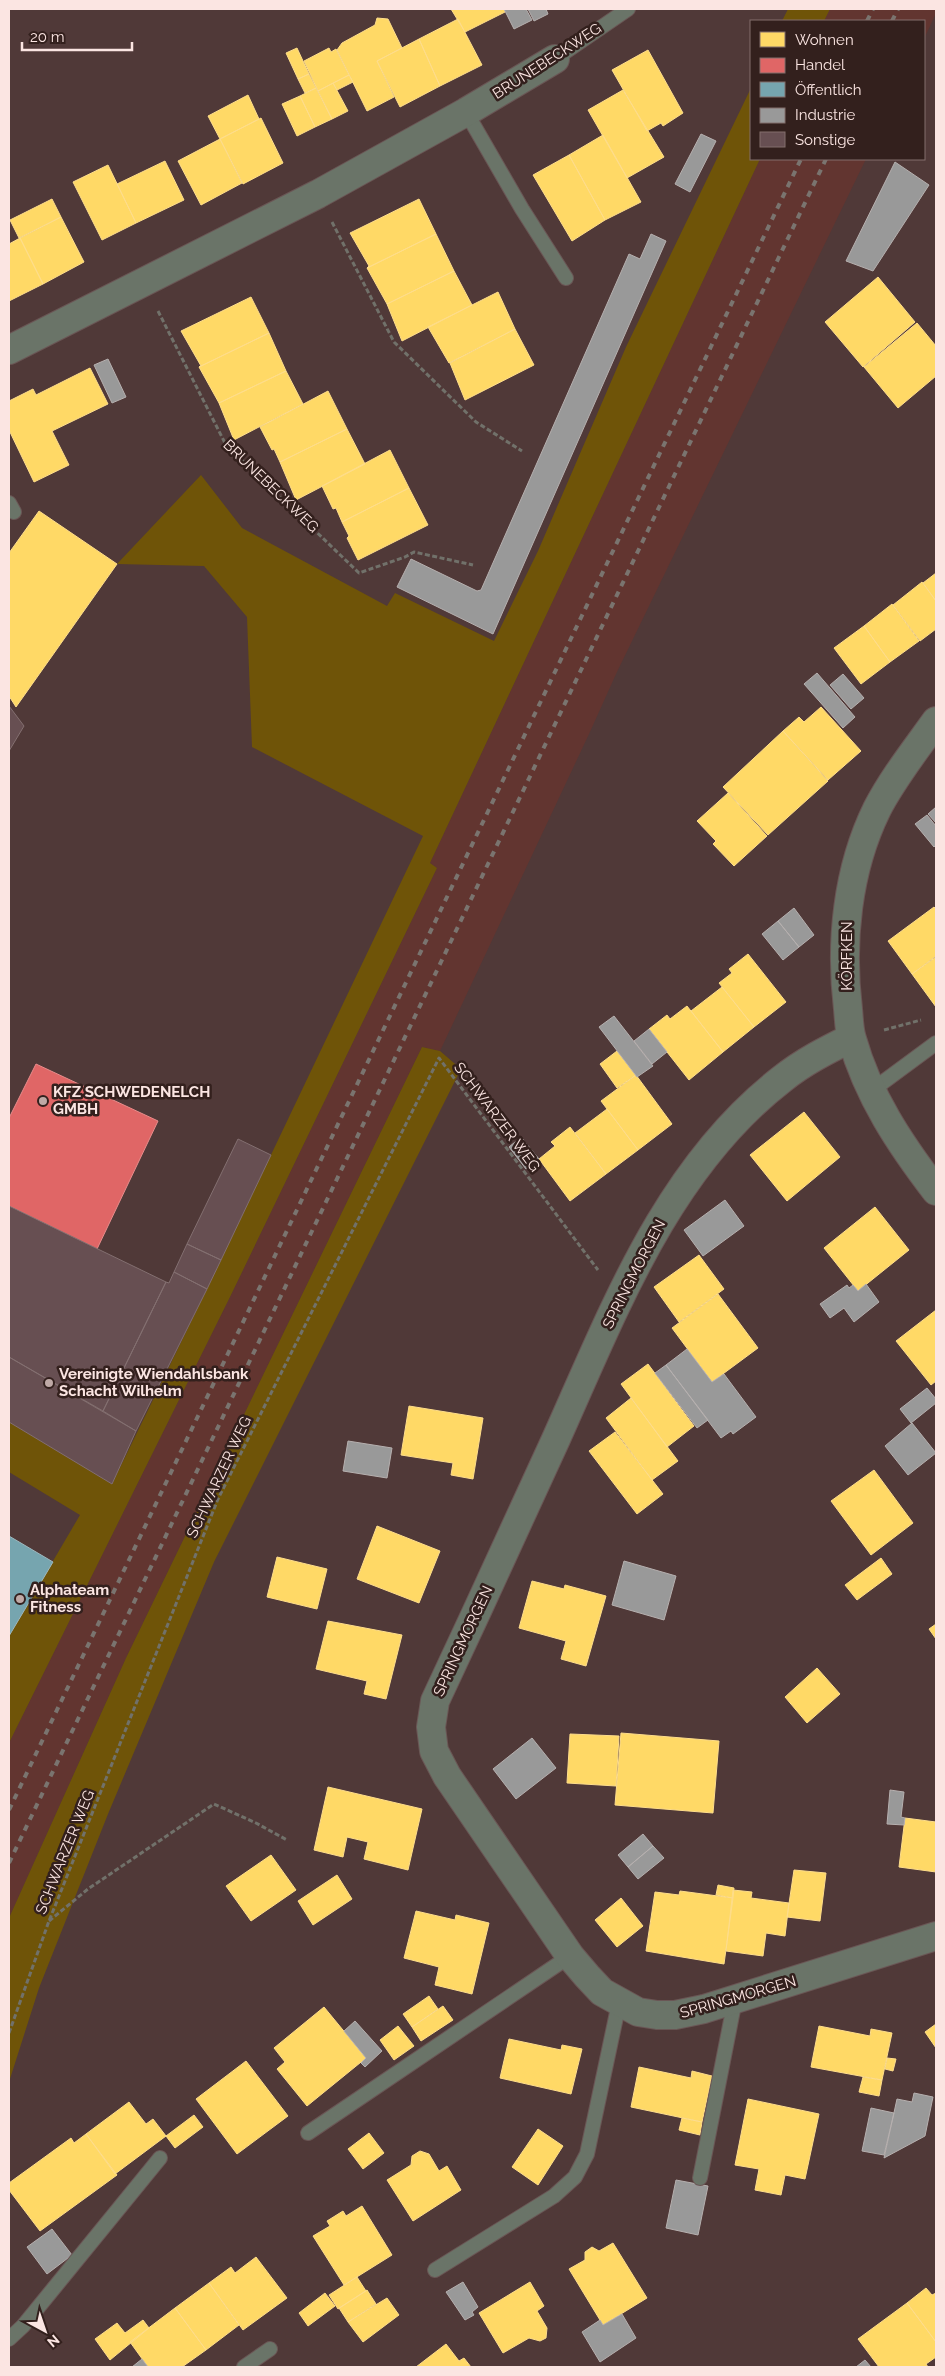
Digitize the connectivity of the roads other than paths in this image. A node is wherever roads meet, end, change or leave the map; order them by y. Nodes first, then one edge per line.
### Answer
1 (628, 9) edge
2 (555, 59) joint
3 (466, 112) junction
4 (566, 278) dead end
5 (9, 350) edge
6 (936, 721) edge
7 (851, 1038) junction
8 (936, 1043) edge
9 (871, 1091) junction
10 (936, 1191) edge
11 (936, 1936) edge
12 (570, 1956) junction
13 (735, 2000) junction
14 (618, 2003) junction
15 (308, 2133) dead end
16 (160, 2158) dead end
17 (700, 2178) dead end
18 (435, 2270) dead end
19 (9, 2339) edge
20 (270, 2349) dead end
21 (244, 2367) edge

1 - 2 lane, BRUNEBECKWEG
2 - 3 street, BRUNEBECKWEG
3 - 4 lane
3 - 5 street, BRUNEBECKWEG
6 - 7 street, KÖRFKEN
7 - 9 street, KÖRFKEN
7 - 12 street, SPRINGMORGEN
8 - 9 lane
9 - 10 street, KÖRFKEN
11 - 13 street, SPRINGMORGEN
12 - 14 street, SPRINGMORGEN
12 - 15 lane
13 - 14 street, SPRINGMORGEN
13 - 17 lane
14 - 18 lane
16 - 19 lane
20 - 21 lane

